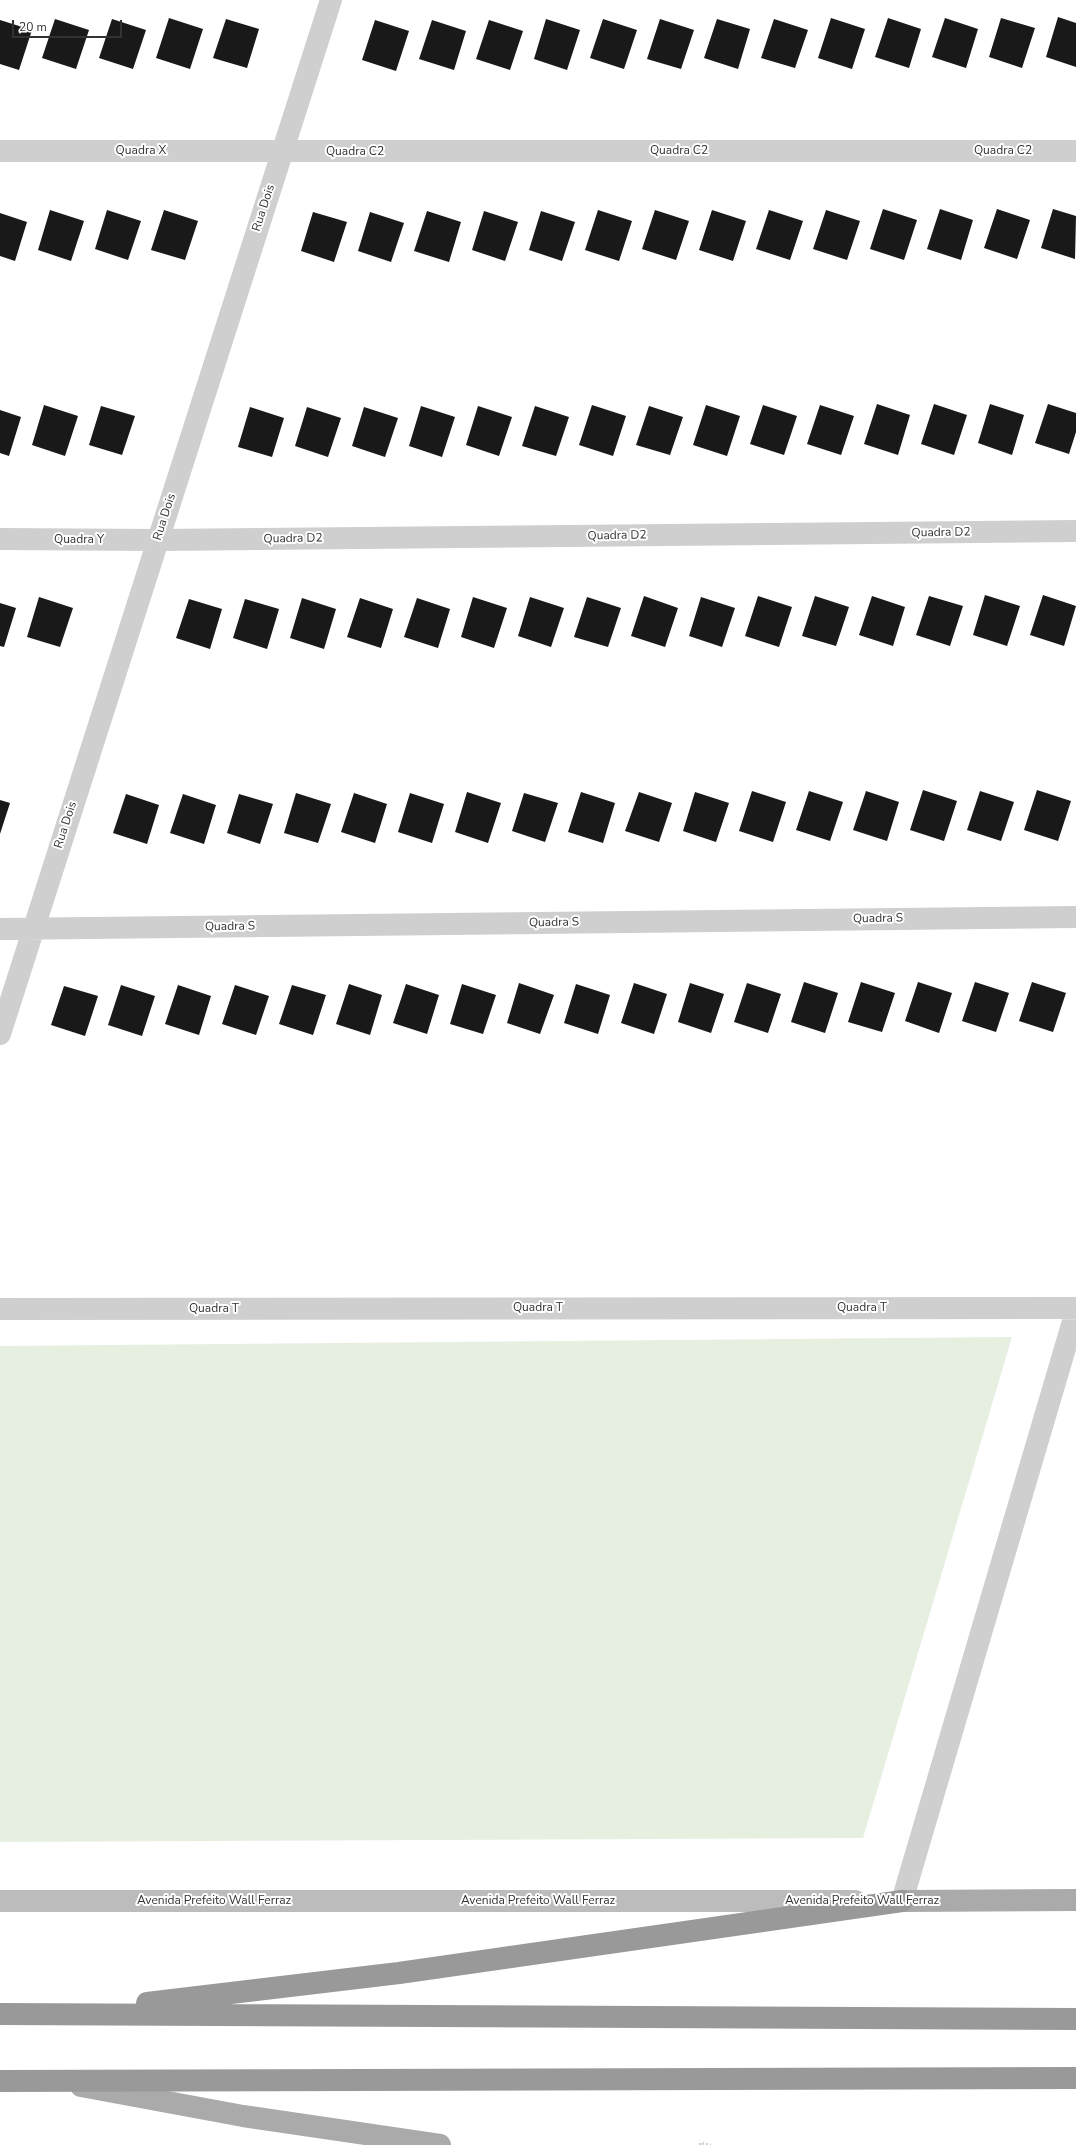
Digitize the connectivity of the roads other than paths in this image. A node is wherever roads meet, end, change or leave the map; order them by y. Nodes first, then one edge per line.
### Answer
1 (331, 0) edge
2 (0, 151) edge
3 (1076, 151) edge
4 (283, 152) junction
5 (1076, 532) edge
6 (0, 539) edge
7 (158, 540) junction
8 (1076, 916) edge
9 (0, 930) edge
10 (33, 930) junction
11 (0, 1034) edge
12 (0, 1309) edge
13 (1076, 1309) edge
14 (1076, 1900) edge
15 (0, 1901) edge
16 (902, 1901) junction
17 (0, 2014) edge
18 (52, 2014) junction
19 (1076, 2019) edge
20 (1076, 2078) edge
21 (0, 2081) edge
22 (50, 2081) junction
23 (440, 2145) edge

1 - 4 street, Rua Dois
2 - 4 street, Quadra X
3 - 4 street, Quadra C2
4 - 7 street, Rua Dois
5 - 7 street, Quadra D2
6 - 7 street, Quadra Y
7 - 10 street, Rua Dois
8 - 10 street, Quadra S
9 - 10 street, Quadra S
10 - 11 street, Rua Dois
12 - 13 street, Quadra T
13 - 16 street
14 - 16 main road, Avenida Prefeito Wall Ferraz
15 - 16 street, Avenida Prefeito Wall Ferraz
16 - 18 highway
17 - 18 highway
18 - 19 highway
20 - 22 highway
21 - 22 highway
22 - 23 main road

